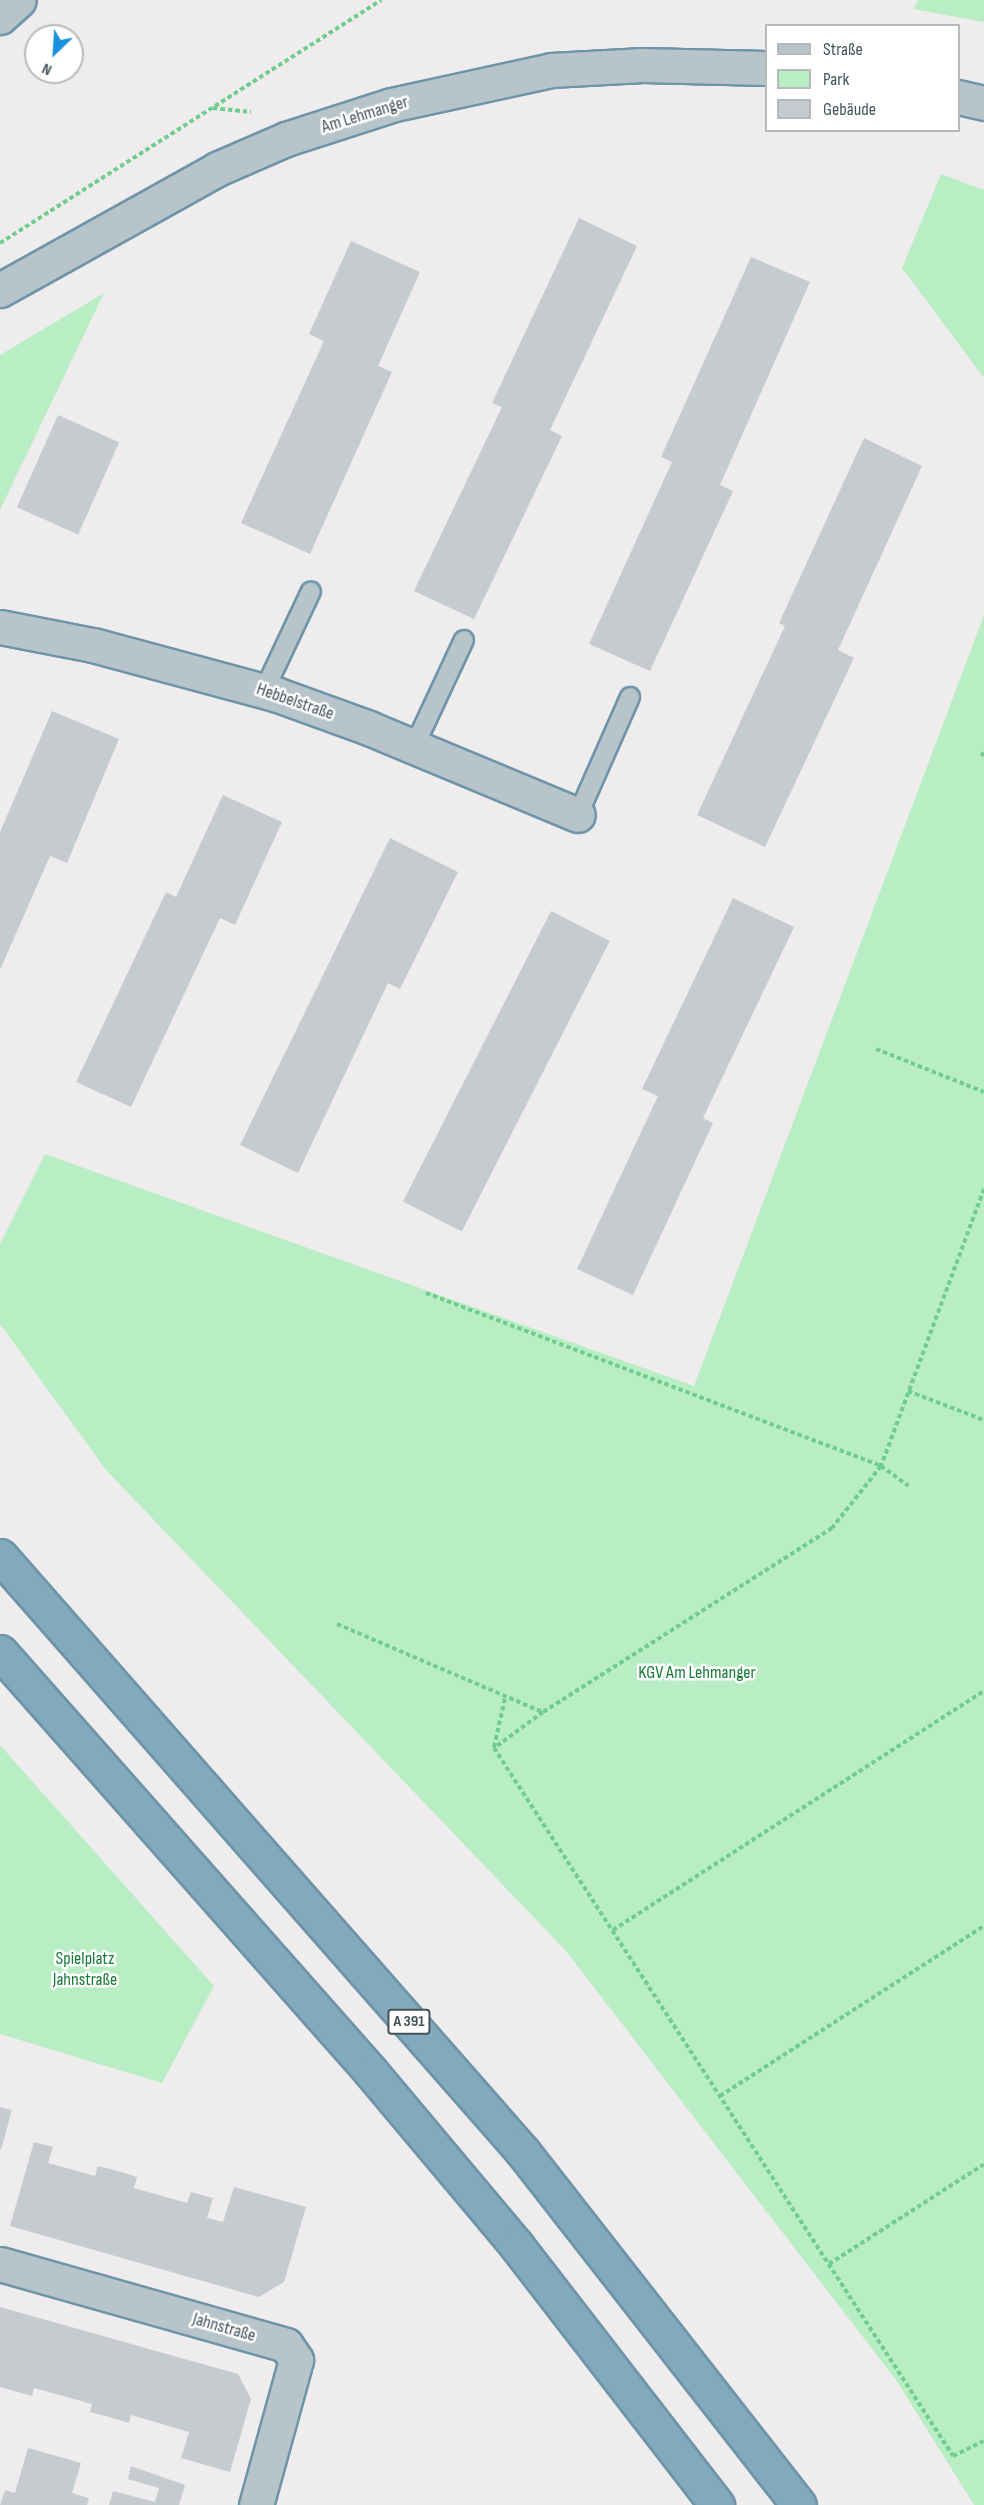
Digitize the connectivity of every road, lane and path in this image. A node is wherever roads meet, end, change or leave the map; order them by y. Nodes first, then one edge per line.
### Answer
1 (20, 0) edge
2 (381, 0) edge
3 (0, 17) edge
4 (765, 68) edge
5 (960, 97) edge
6 (984, 103) edge
7 (0, 243) edge
8 (0, 290) edge
9 (311, 591) dead end
10 (0, 627) edge
11 (464, 640) dead end
12 (264, 691) junction
13 (630, 697) dead end
14 (414, 747) junction
15 (578, 815) joint
16 (876, 1049) dead end
17 (984, 1092) edge
18 (984, 1190) edge
19 (426, 1293) dead end
20 (908, 1391) junction
21 (984, 1420) edge
22 (880, 1466) junction
23 (909, 1486) dead end
24 (0, 1556) edge
25 (337, 1624) dead end
26 (0, 1652) edge
27 (984, 1691) edge
28 (505, 1698) junction
29 (543, 1712) junction
30 (494, 1748) junction
31 (984, 1926) edge
32 (613, 1930) junction
33 (720, 2096) junction
34 (984, 2163) edge
35 (0, 2264) edge
36 (829, 2264) junction
37 (984, 2441) edge
38 (256, 2505) edge
39 (717, 2505) edge
40 (799, 2505) edge

1 - 3 street
2 - 7 path
4 - 8 street, Am Lehmanger
5 - 6 street
9 - 12 lane
10 - 12 street, Hebbelstraße
11 - 14 lane
12 - 14 street, Hebbelstraße
13 - 15 lane
14 - 15 street, Hebbelstraße
16 - 17 path
18 - 20 path
19 - 22 path
20 - 21 path
20 - 22 path
22 - 23 path
22 - 29 path
24 - 40 highway, A 391
25 - 28 path
26 - 39 highway
27 - 32 path
28 - 29 path
28 - 30 path
29 - 30 path
30 - 32 path
31 - 33 path
32 - 33 path
33 - 36 path
34 - 36 path
35 - 38 street, Jahnstraße
36 - 37 path

